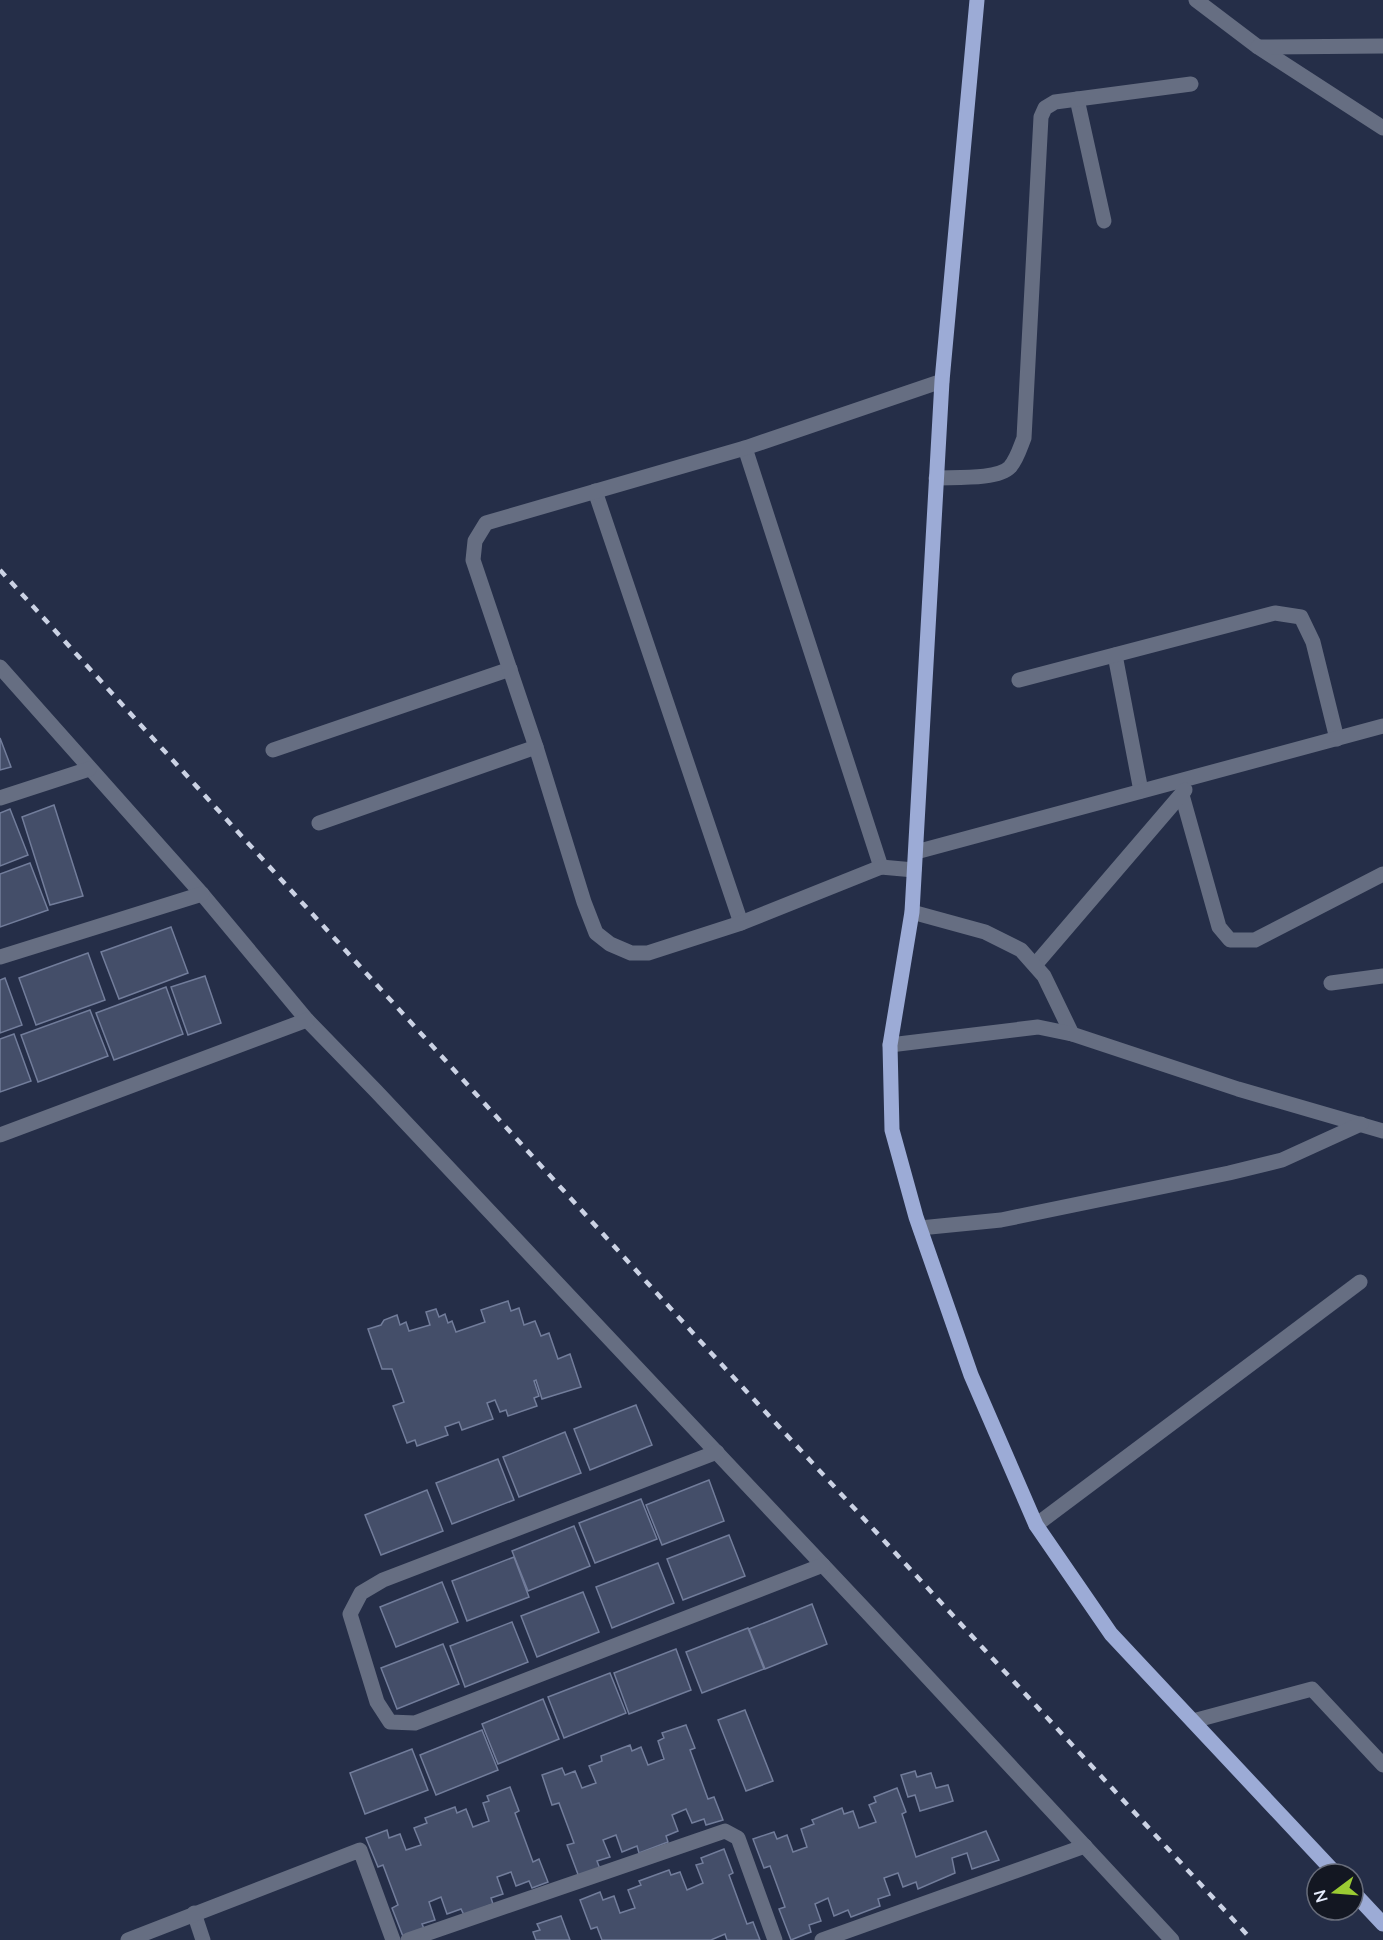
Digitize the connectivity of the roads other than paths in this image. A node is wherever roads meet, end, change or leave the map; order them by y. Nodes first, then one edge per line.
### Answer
1 (977, 0) edge
2 (1196, 0) edge
3 (1383, 46) edge
4 (1258, 47) junction
5 (1191, 84) dead end
6 (1077, 99) junction
7 (1383, 128) edge
8 (1104, 221) dead end
9 (942, 381) junction
10 (745, 448) junction
11 (936, 478) junction
12 (595, 491) junction
13 (1115, 655) junction
14 (0, 667) edge
15 (510, 669) junction
16 (1019, 680) dead end
17 (1383, 726) edge
18 (1337, 739) junction
19 (536, 747) junction
20 (273, 750) dead end
21 (89, 769) junction
22 (1198, 776) junction
23 (1141, 791) junction
24 (1182, 795) junction
25 (0, 798) edge
26 (319, 824) dead end
27 (916, 852) junction
28 (881, 867) junction
29 (914, 870) junction
30 (1383, 874) edge
31 (202, 894) junction
32 (912, 912) junction
33 (741, 923) junction
34 (0, 957) edge
35 (1035, 965) junction
36 (1383, 976) edge
37 (1330, 983) dead end
38 (307, 1020) junction
39 (1072, 1034) junction
40 (890, 1045) junction
41 (1360, 1124) junction
42 (1383, 1131) edge
43 (0, 1135) edge
44 (920, 1228) junction
45 (1360, 1282) dead end
46 (717, 1452) junction
47 (1036, 1525) junction
48 (823, 1565) junction
49 (1193, 1721) junction
50 (1383, 1765) edge
51 (1084, 1846) junction
52 (1325, 1862) edge
53 (1365, 1905) edge
54 (194, 1913) junction
55 (1383, 1924) edge
56 (128, 1940) edge
57 (203, 1940) edge
58 (393, 1940) edge
59 (408, 1940) edge
60 (775, 1940) edge
61 (822, 1940) edge
62 (1172, 1940) edge

1 - 9 main road
2 - 4 street
3 - 4 street
4 - 7 street
5 - 6 street
6 - 8 street
6 - 11 street
9 - 10 street
9 - 11 main road
10 - 12 street
10 - 28 street
11 - 27 main road
12 - 15 street
12 - 33 street
13 - 16 street
13 - 18 street
13 - 23 street
14 - 21 street
15 - 19 street
15 - 20 street
17 - 18 street
18 - 22 street
19 - 26 street
19 - 33 street
21 - 25 street
21 - 31 street
22 - 23 street
22 - 24 street
23 - 27 street
24 - 30 street
24 - 35 street
27 - 29 main road
28 - 29 street
28 - 33 street
29 - 32 main road
31 - 34 street
31 - 38 street
32 - 35 street
32 - 40 main road
35 - 39 street
36 - 37 street
38 - 43 street
38 - 46 street
39 - 40 street
39 - 41 street
40 - 44 main road
41 - 42 street
41 - 44 street
44 - 47 main road
45 - 47 street
46 - 48 street
46 - 48 street
47 - 49 main road
48 - 51 street
49 - 50 street
49 - 52 main road
51 - 61 street
51 - 62 street
53 - 55 main road
54 - 56 street
54 - 57 street
54 - 58 street
59 - 60 street

